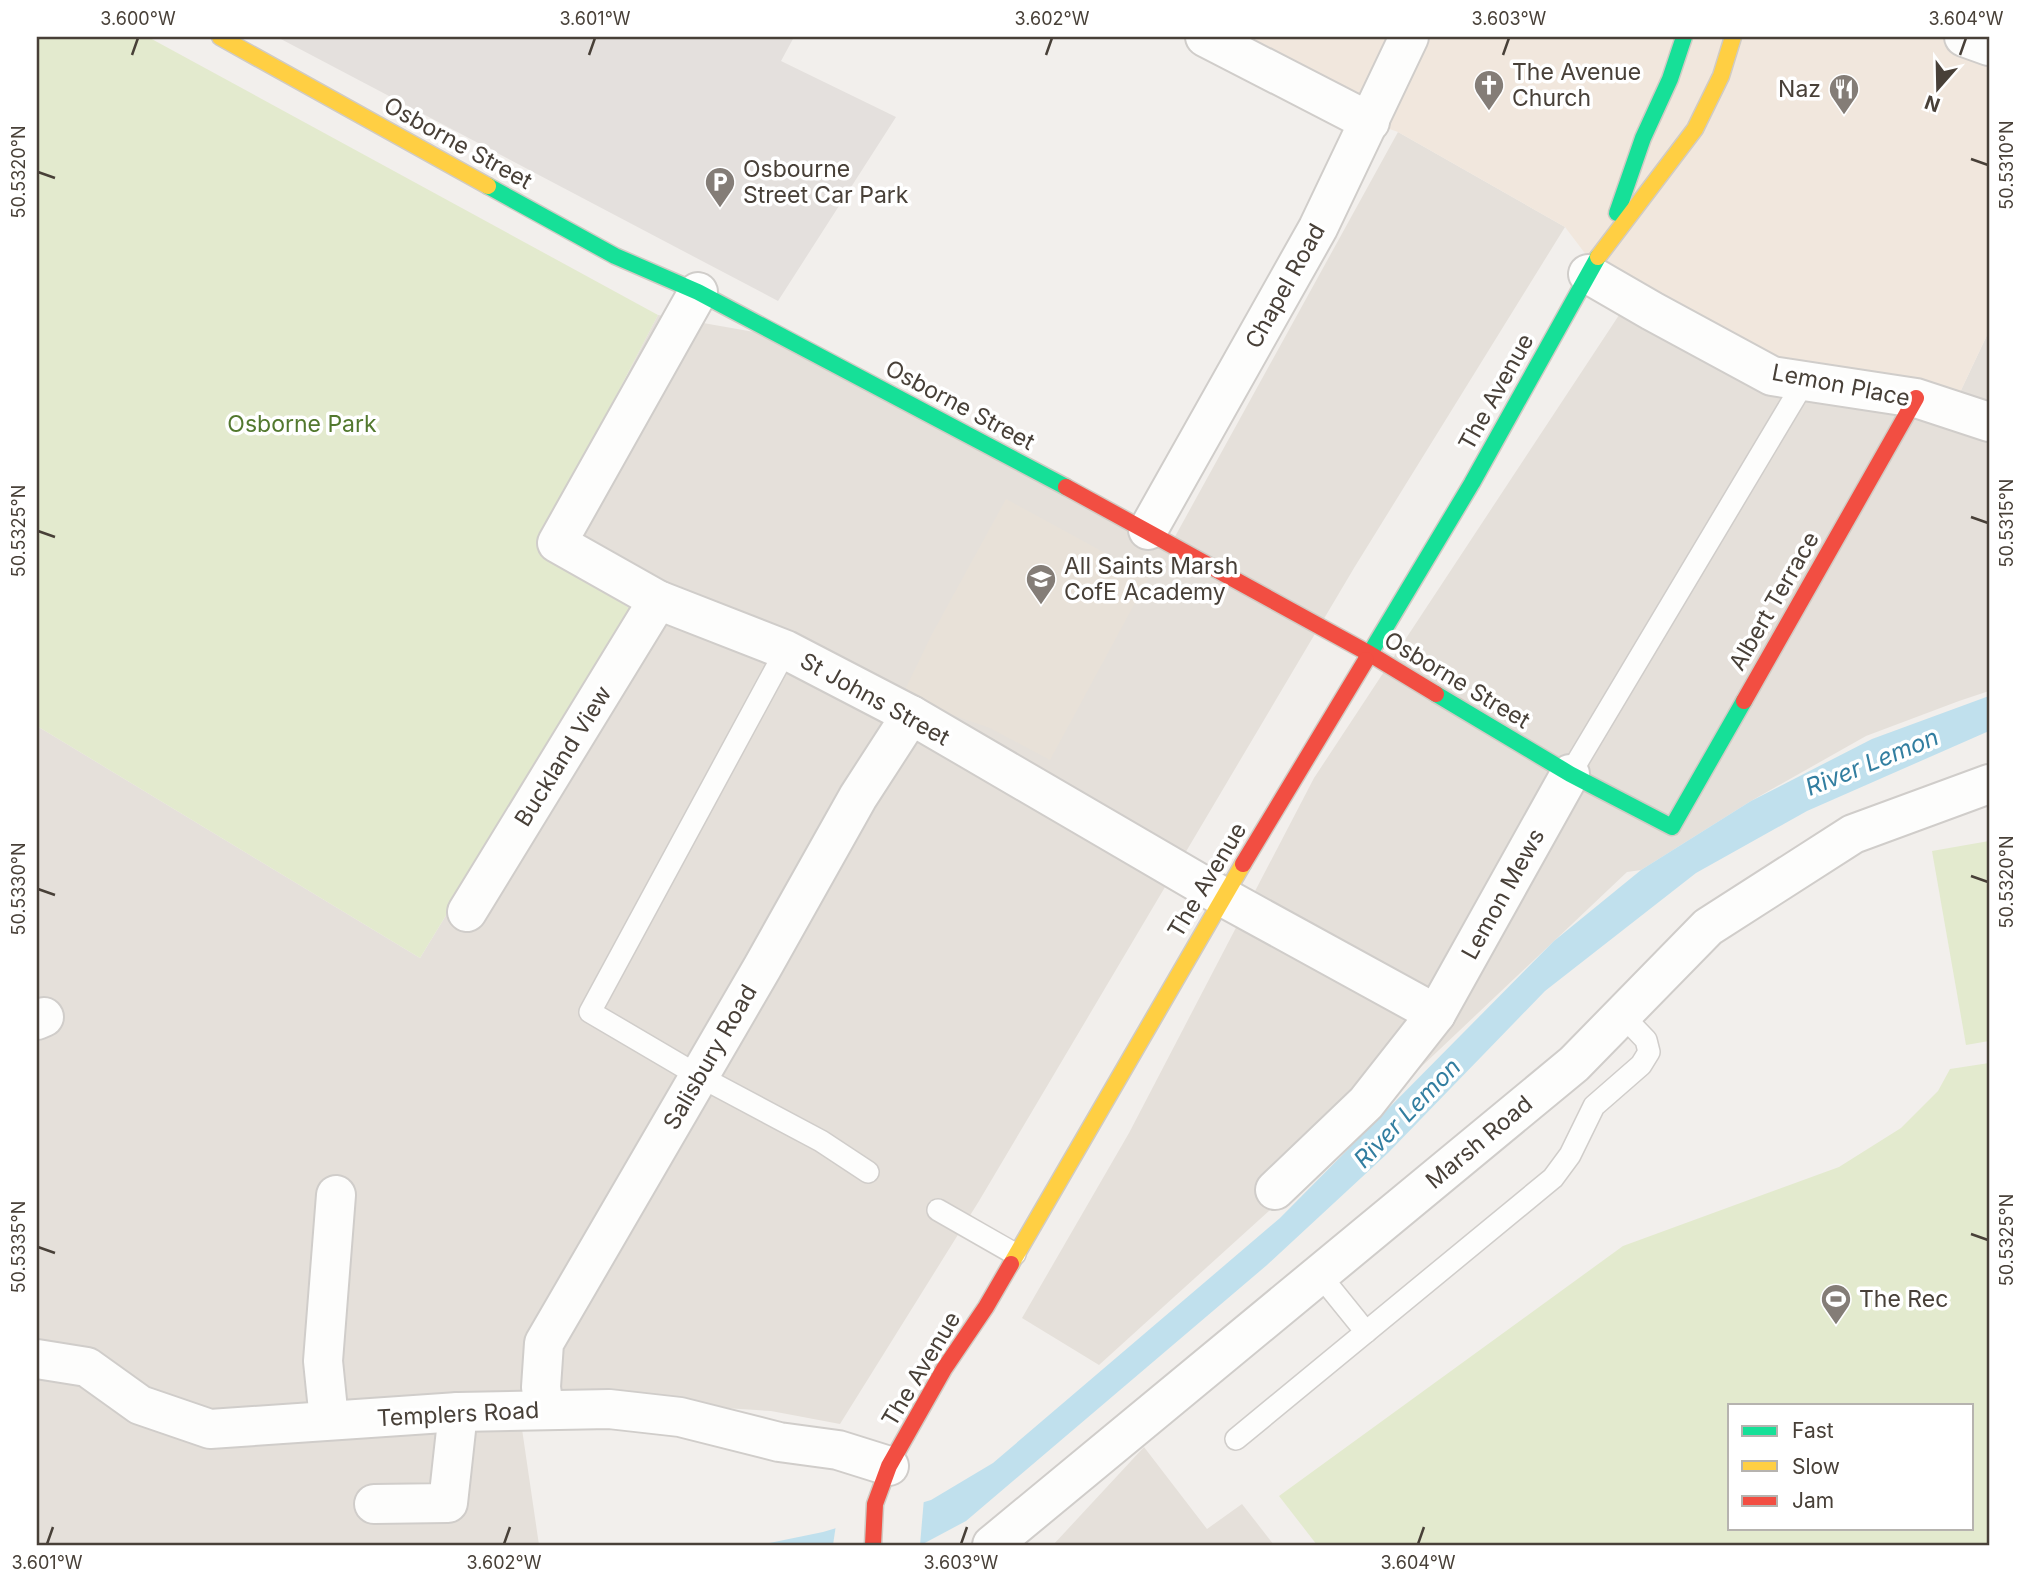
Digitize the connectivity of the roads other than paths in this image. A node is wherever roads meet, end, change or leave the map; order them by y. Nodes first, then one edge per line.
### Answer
1 (219, 37) edge
2 (1205, 37) edge
3 (1409, 37) edge
4 (1733, 37) edge
5 (1965, 37) edge
6 (1686, 38) edge
7 (1989, 46) edge
8 (1370, 122) junction
9 (1596, 260) junction
10 (698, 292) junction
11 (1804, 382) junction
12 (1916, 398) junction
13 (1989, 422) edge
14 (1148, 530) junction
15 (658, 600) junction
16 (786, 650) junction
17 (1370, 654) junction
18 (911, 716) junction
19 (1570, 774) junction
20 (1989, 785) edge
21 (1672, 827) joint
22 (1223, 897) junction
23 (467, 912) dead end
24 (1436, 1014) junction
25 (1622, 1015) junction
26 (699, 1076) junction
27 (868, 1172) dead end
28 (1276, 1190) dead end
29 (336, 1195) dead end
30 (938, 1210) dead end
31 (1015, 1254) junction
32 (1319, 1274) junction
33 (1366, 1332) junction
34 (37, 1359) edge
35 (544, 1409) junction
36 (458, 1412) junction
37 (329, 1420) junction
38 (1236, 1439) dead end
39 (889, 1466) junction
40 (374, 1504) dead end
41 (873, 1545) edge
42 (992, 1545) edge

1 - 10 street, Osborne Street
2 - 8 street
3 - 8 street, Chapel Road
4 - 9 street, The Avenue
5 - 7 street
6 - 9 street, The Avenue
8 - 14 street, Chapel Road
9 - 11 street, Lemon Place
9 - 17 street, The Avenue
10 - 14 street, Osborne Street
10 - 15 street, St Johns Street
11 - 12 street, Lemon Place
11 - 19 lane
12 - 13 street, Lemon Place
12 - 21 street, Albert Terrace
14 - 17 street, Osborne Street
15 - 16 street, St Johns Street
15 - 23 street, Buckland View
16 - 18 street, St Johns Street
16 - 26 lane
17 - 19 street, Osborne Street
17 - 22 street, The Avenue
18 - 22 street, St Johns Street
18 - 26 street, Salisbury Road
19 - 21 street, Osborne Street
19 - 24 street, Lemon Mews
20 - 25 street, Marsh Road
22 - 24 street, St Johns Street
22 - 31 street, The Avenue
24 - 28 street, Lemon Mews
25 - 32 street, Marsh Road
25 - 33 lane
26 - 27 lane
26 - 35 street, Salisbury Road
29 - 37 street
30 - 31 lane
31 - 39 street, The Avenue
32 - 33 lane
32 - 42 street, Marsh Road
33 - 38 lane
34 - 37 street, Templers Road
35 - 36 street, Templers Road
35 - 39 street, Templers Road
36 - 37 street, Templers Road
36 - 40 street
39 - 41 street, The Avenue

